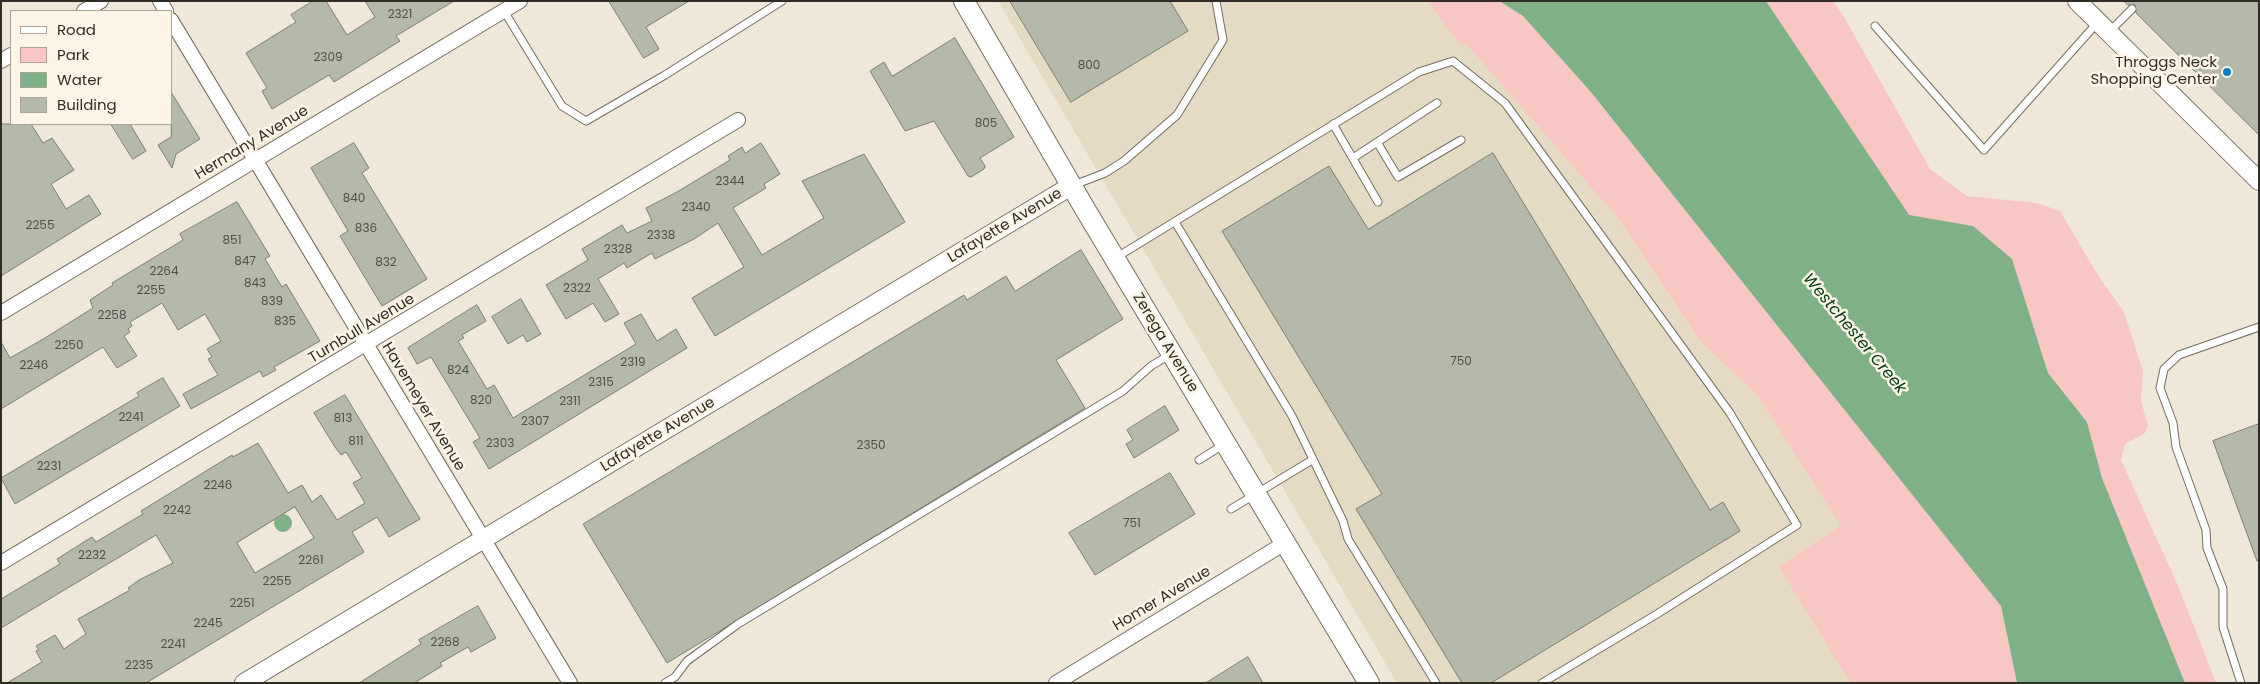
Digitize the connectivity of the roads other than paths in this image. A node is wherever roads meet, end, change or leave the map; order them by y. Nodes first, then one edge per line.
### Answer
1 (101, 1) edge
2 (520, 1) edge
3 (782, 1) edge
4 (964, 1) edge
5 (1216, 1) edge
6 (2078, 1) edge
7 (2132, 9) dead end
8 (86, 10) edge
9 (504, 11) junction
10 (172, 22) edge
11 (1876, 26) dead end
12 (2103, 27) junction
13 (1437, 103) dead end
14 (738, 120) dead end
15 (1333, 124) junction
16 (1461, 140) dead end
17 (1377, 142) junction
18 (1353, 158) junction
19 (255, 160) junction
20 (2259, 181) edge
21 (1071, 186) junction
22 (1378, 202) dead end
23 (1174, 222) junction
24 (1114, 258) junction
25 (1, 313) edge
26 (2259, 327) edge
27 (367, 344) junction
28 (1171, 354) junction
29 (1226, 444) junction
30 (1198, 460) dead end
31 (1312, 460) junction
32 (1256, 494) junction
33 (1231, 509) dead end
34 (483, 539) junction
35 (1285, 543) junction
36 (1, 563) edge
37 (244, 683) edge
38 (570, 683) edge
39 (665, 683) edge
40 (1056, 683) edge
41 (1370, 683) edge
42 (1436, 683) edge
43 (1542, 683) edge
44 (2241, 683) edge

1 - 8 street
2 - 9 street, Hermany Avenue
3 - 9 lane
4 - 21 main road, Zerega Avenue
5 - 21 lane
6 - 12 street
7 - 12 lane
9 - 19 street, Hermany Avenue
10 - 19 street, Havemeyer Avenue
11 - 12 lane
12 - 20 street
13 - 17 lane
14 - 27 street, Turnbull Avenue
15 - 18 lane
15 - 23 lane
15 - 43 lane
16 - 17 lane
17 - 18 lane
18 - 22 lane
19 - 25 street, Hermany Avenue
19 - 27 street, Havemeyer Avenue
21 - 24 main road, Zerega Avenue
21 - 34 street, Lafayette Avenue
23 - 24 lane
23 - 31 lane
24 - 28 main road, Zerega Avenue
26 - 44 lane
27 - 34 street, Havemeyer Avenue
27 - 36 street, Turnbull Avenue
28 - 29 main road, Zerega Avenue
28 - 39 lane
29 - 30 lane
29 - 32 main road, Zerega Avenue
31 - 32 lane
31 - 42 lane
32 - 33 lane
32 - 35 main road, Zerega Avenue
34 - 37 street, Lafayette Avenue
34 - 38 street, Havemeyer Avenue
35 - 40 street, Homer Avenue
35 - 41 main road, Zerega Avenue

